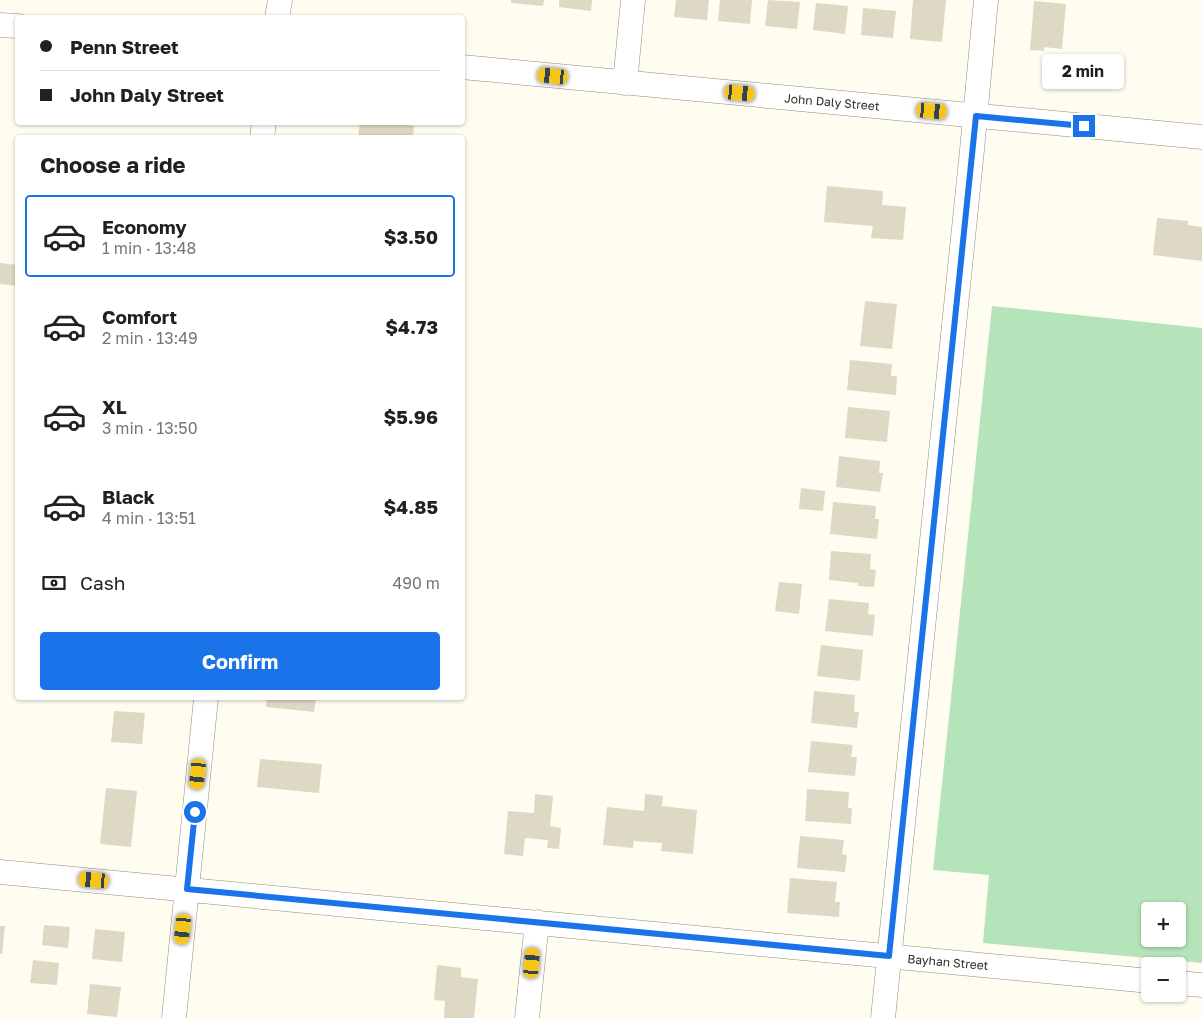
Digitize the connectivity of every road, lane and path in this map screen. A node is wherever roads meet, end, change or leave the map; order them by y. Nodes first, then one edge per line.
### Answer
1 (280, 0) edge
2 (633, 0) edge
3 (986, 0) edge
4 (278, 15) edge
5 (0, 24) edge
6 (15, 26) edge
7 (465, 67) edge
8 (625, 83) junction
9 (976, 116) junction
10 (1202, 137) edge
11 (206, 700) edge
12 (0, 872) edge
13 (187, 889) junction
14 (537, 922) junction
15 (889, 956) junction
16 (1141, 979) edge
17 (1186, 984) edge
18 (1202, 985) edge
19 (174, 1018) edge
20 (527, 1018) edge
21 (882, 1018) edge

1 - 4 street
2 - 8 street
3 - 9 street
5 - 6 street
7 - 8 street, John Daly Street
8 - 9 street, John Daly Street
9 - 10 street, John Daly Street
9 - 15 street
11 - 13 street
12 - 13 street, Bayhan Street
13 - 14 street, Bayhan Street
13 - 19 street
14 - 15 street, Bayhan Street
14 - 20 street
15 - 16 street, Bayhan Street
15 - 21 street
17 - 18 street

